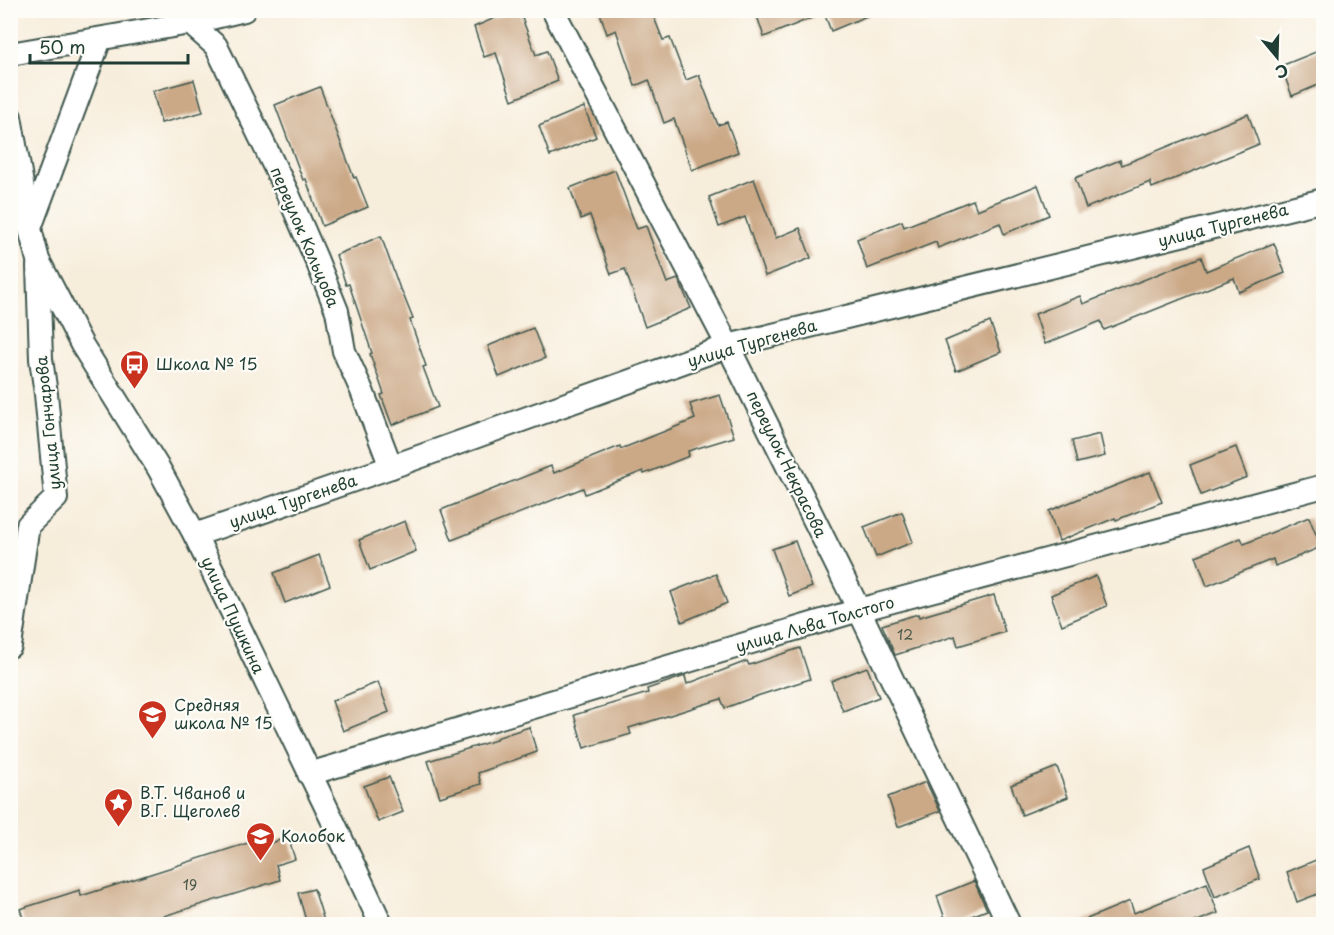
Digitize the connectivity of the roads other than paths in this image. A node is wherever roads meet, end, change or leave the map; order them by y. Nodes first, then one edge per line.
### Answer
1 (244, 10) edge
2 (553, 10) edge
3 (190, 23) junction
4 (100, 39) junction
5 (10, 54) edge
6 (10, 117) edge
7 (1323, 200) edge
8 (30, 229) junction
9 (38, 260) junction
10 (728, 346) junction
11 (391, 467) junction
12 (159, 469) joint
13 (1323, 486) edge
14 (19, 526) edge
15 (195, 535) junction
16 (859, 610) junction
17 (10, 646) edge
18 (309, 774) junction
19 (381, 924) edge
20 (1009, 924) edge

1 - 3 street
2 - 10 street, переулок Некрасова
3 - 4 street
3 - 11 street, переулок Кольцова
4 - 5 street
4 - 8 street
6 - 8 street, улица Гончарова
7 - 10 street, улица Тургенева
8 - 9 street, улица Гончарова
9 - 12 street, улица Гончарова
9 - 14 street, улица Гончарова
10 - 11 street, улица Тургенева
10 - 16 street, переулок Некрасова
11 - 15 street, улица Тургенева
12 - 15 street, улица Пушкина
13 - 16 street, улица Льва Толстого
14 - 17 street, улица Гончарова
15 - 18 street, улица Пушкина
16 - 18 street, улица Льва Толстого
16 - 20 street, переулок Некрасова
18 - 19 street, улица Пушкина

